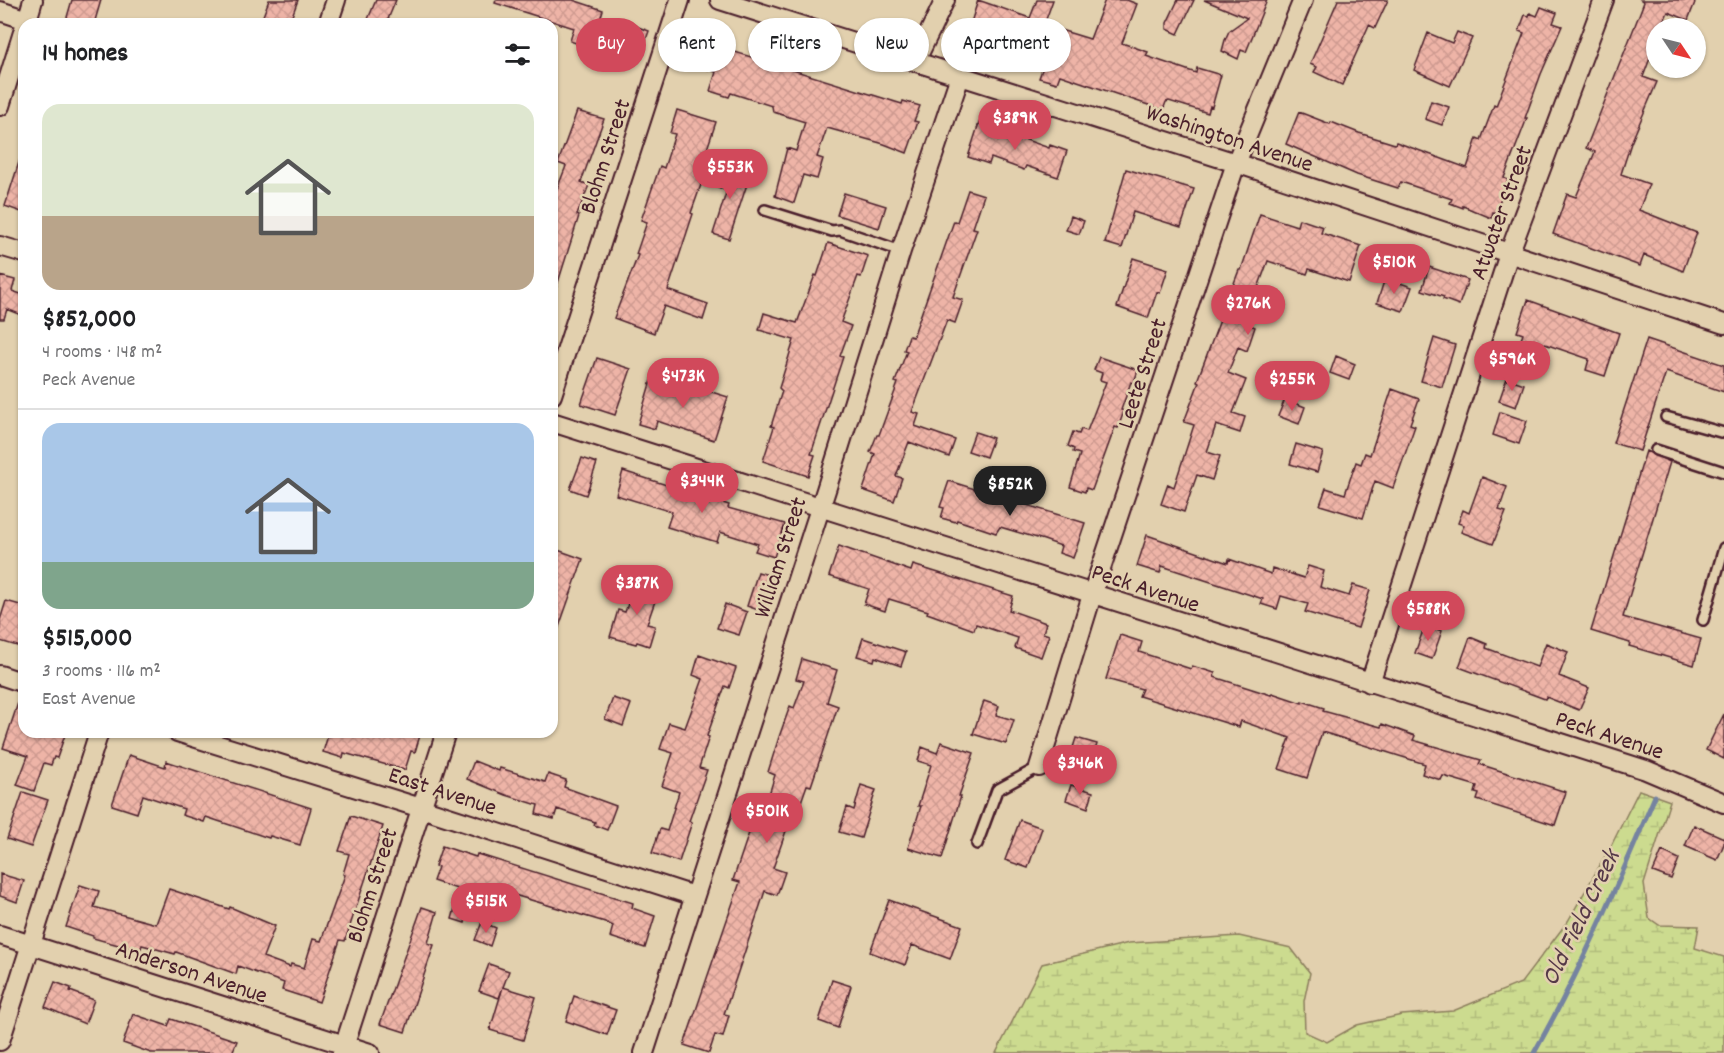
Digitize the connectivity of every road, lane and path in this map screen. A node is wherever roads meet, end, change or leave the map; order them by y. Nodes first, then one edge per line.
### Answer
1 (33, 0) edge
2 (336, 0) edge
3 (680, 0) edge
4 (720, 0) edge
5 (945, 0) edge
6 (1303, 0) edge
7 (1604, 0) edge
8 (0, 11) edge
9 (27, 18) edge
10 (330, 18) edge
11 (18, 20) edge
12 (929, 33) edge
13 (854, 43) edge
14 (18, 47) edge
15 (929, 66) edge
16 (960, 76) junction
17 (0, 105) edge
18 (1236, 163) junction
19 (765, 210) dead end
20 (0, 246) edge
21 (18, 251) edge
22 (901, 251) junction
23 (1509, 254) junction
24 (1724, 324) edge
25 (558, 376) edge
26 (1666, 417) dead end
27 (558, 424) edge
28 (1724, 433) edge
29 (1656, 450) dead end
30 (1724, 472) edge
31 (821, 506) junction
32 (1724, 548) edge
33 (1092, 595) junction
34 (1703, 620) dead end
35 (0, 675) edge
36 (18, 681) edge
37 (1370, 683) junction
38 (97, 738) edge
39 (196, 738) edge
40 (444, 738) edge
41 (1039, 767) joint
42 (1724, 803) edge
43 (422, 808) junction
44 (977, 844) dead end
45 (694, 896) junction
46 (0, 935) edge
47 (32, 945) junction
48 (0, 1041) edge
49 (343, 1049) edge
50 (370, 1053) edge
51 (644, 1053) edge

1 - 9 street
2 - 10 street
3 - 25 street, Blohm Street
4 - 13 street, Washington Avenue
5 - 12 street
6 - 18 street, Leete Street
7 - 23 street, Atwater Street
8 - 11 street
14 - 17 street
15 - 16 street, Washington Avenue
16 - 18 street, Washington Avenue
16 - 22 street, William Street
18 - 23 street, Washington Avenue
18 - 33 street, Leete Street
19 - 22 lane
20 - 21 street
22 - 31 street, William Street
23 - 24 street, Washington Avenue
23 - 37 street, Atwater Street
26 - 28 lane
27 - 31 street, Peck Avenue
29 - 30 lane
31 - 33 street, Peck Avenue
31 - 45 street, William Street
32 - 34 lane
33 - 37 street, Peck Avenue
33 - 41 street, Leete Street
35 - 36 street
37 - 42 street, Peck Avenue
38 - 47 street
39 - 43 street, East Avenue
40 - 43 street, Blohm Street
41 - 44 lane
43 - 45 street, East Avenue
43 - 49 street, Blohm Street
45 - 51 street, William Street
46 - 47 street, Anderson Avenue
47 - 48 street
47 - 49 street, Anderson Avenue
49 - 50 street, Anderson Avenue

